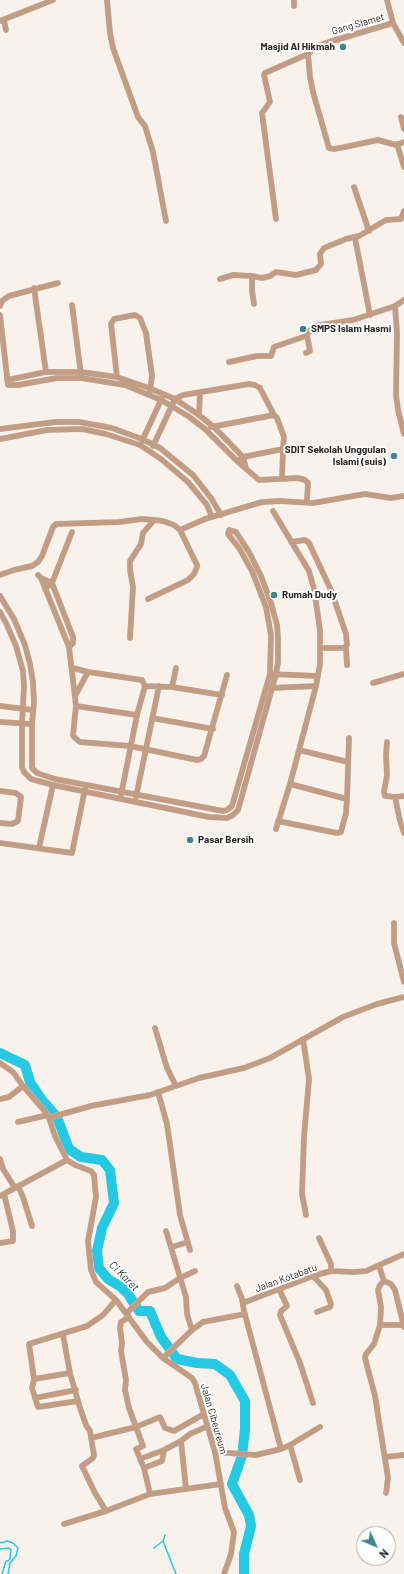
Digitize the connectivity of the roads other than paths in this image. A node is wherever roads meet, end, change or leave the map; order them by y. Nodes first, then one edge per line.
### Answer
1 (53, 0) edge
2 (107, 0) edge
3 (386, 0) edge
4 (2, 21) edge
5 (394, 23) junction
6 (6, 30) dead end
7 (404, 43) edge
8 (308, 54) junction
9 (402, 117) dead end
10 (404, 129) edge
11 (404, 142) edge
12 (397, 144) junction
13 (404, 167) edge
14 (354, 187) dead end
15 (404, 211) edge
16 (276, 218) dead end
17 (166, 221) dead end
18 (369, 231) junction
19 (355, 238) junction
20 (252, 276) junction
21 (220, 279) dead end
22 (58, 283) dead end
23 (34, 288) junction
24 (404, 300) edge
25 (254, 304) dead end
26 (72, 305) dead end
27 (0, 306) edge
28 (396, 306) junction
29 (0, 315) edge
30 (370, 315) junction
31 (307, 336) junction
32 (404, 351) edge
33 (306, 353) dead end
34 (397, 354) junction
35 (229, 362) dead end
36 (46, 372) junction
37 (81, 375) junction
38 (117, 377) junction
39 (7, 380) junction
40 (151, 388) junction
41 (200, 393) junction
42 (163, 394) junction
43 (149, 395) junction
44 (175, 399) junction
45 (161, 400) junction
46 (172, 406) junction
47 (199, 414) junction
48 (274, 416) junction
49 (214, 427) junction
50 (205, 429) junction
51 (0, 430) edge
52 (404, 434) edge
53 (0, 439) edge
54 (142, 439) junction
55 (154, 444) junction
56 (140, 445) junction
57 (283, 450) junction
58 (151, 452) junction
59 (243, 457) junction
60 (237, 461) junction
61 (246, 468) junction
62 (282, 479) junction
63 (404, 496) edge
64 (307, 500) dead end
65 (217, 509) junction
66 (273, 511) dead end
67 (212, 515) junction
68 (221, 515) junction
69 (154, 520) junction
70 (180, 530) junction
71 (72, 532) dead end
72 (291, 542) junction
73 (0, 575) edge
74 (52, 583) junction
75 (45, 590) junction
76 (0, 596) edge
77 (148, 599) dead end
78 (63, 610) junction
79 (0, 612) edge
80 (56, 613) junction
81 (130, 638) dead end
82 (70, 647) junction
83 (346, 647) junction
84 (320, 648) junction
85 (347, 666) dead end
86 (73, 668) junction
87 (176, 668) dead end
88 (88, 672) junction
89 (270, 674) junction
90 (276, 674) junction
91 (404, 674) edge
92 (227, 675) dead end
93 (318, 676) junction
94 (373, 683) dead end
95 (145, 686) junction
96 (159, 686) junction
97 (316, 686) junction
98 (172, 687) junction
99 (270, 688) junction
100 (222, 694) junction
101 (75, 696) junction
102 (0, 706) edge
103 (76, 706) junction
104 (23, 709) junction
105 (33, 710) junction
106 (137, 715) junction
107 (152, 718) junction
108 (0, 722) edge
109 (22, 723) junction
110 (32, 724) junction
111 (213, 729) junction
112 (349, 738) dead end
113 (387, 742) dead end
114 (130, 746) junction
115 (146, 749) junction
116 (299, 750) junction
117 (348, 762) junction
118 (290, 784) junction
119 (53, 785) junction
120 (86, 785) junction
121 (0, 791) edge
122 (84, 792) junction
123 (122, 792) junction
124 (136, 795) junction
125 (404, 796) edge
126 (395, 797) junction
127 (121, 799) junction
128 (347, 799) junction
129 (135, 802) junction
130 (278, 821) junction
131 (0, 823) edge
132 (276, 829) dead end
133 (404, 833) edge
134 (0, 843) edge
135 (39, 848) junction
136 (394, 923) dead end
137 (404, 982) edge
138 (404, 997) edge
139 (155, 1028) dead end
140 (303, 1039) junction
141 (0, 1063) edge
142 (23, 1086) junction
143 (176, 1086) junction
144 (158, 1092) junction
145 (0, 1099) edge
146 (52, 1116) junction
147 (18, 1122) dead end
148 (0, 1159) edge
149 (67, 1160) junction
150 (17, 1187) junction
151 (2, 1195) edge
152 (306, 1215) dead end
153 (32, 1226) dead end
154 (166, 1231) dead end
155 (319, 1238) dead end
156 (188, 1242) junction
157 (0, 1243) edge
158 (172, 1247) junction
159 (190, 1250) dead end
160 (404, 1254) edge
161 (379, 1266) junction
162 (195, 1271) dead end
163 (331, 1271) junction
164 (313, 1276) junction
165 (180, 1278) junction
166 (384, 1281) junction
167 (237, 1286) dead end
168 (279, 1289) junction
169 (116, 1300) junction
170 (242, 1303) junction
171 (317, 1312) dead end
172 (245, 1314) junction
173 (128, 1315) junction
174 (380, 1325) junction
175 (403, 1326) edge
176 (192, 1330) junction
177 (63, 1335) junction
178 (163, 1358) junction
179 (70, 1373) junction
180 (34, 1379) junction
181 (76, 1390) junction
182 (35, 1398) junction
183 (78, 1401) junction
184 (313, 1403) dead end
185 (204, 1414) junction
186 (208, 1426) junction
187 (136, 1427) junction
188 (320, 1427) dead end
189 (91, 1438) junction
190 (181, 1441) junction
191 (290, 1445) junction
192 (281, 1449) junction
193 (164, 1450) junction
194 (215, 1452) junction
195 (404, 1455) edge
196 (385, 1457) junction
197 (140, 1459) junction
198 (144, 1468) junction
199 (300, 1480) dead end
200 (221, 1484) junction
201 (186, 1489) junction
202 (386, 1493) dead end
203 (150, 1494) junction
204 (106, 1511) junction
205 (64, 1524) dead end
206 (224, 1574) edge

1 - 4 street
2 - 17 street
3 - 5 street
4 - 6 street
5 - 7 street
5 - 8 street, Gang Slamet
8 - 12 street
8 - 16 street, Gang Slamet
9 - 10 street
11 - 12 street
12 - 13 street
14 - 18 street
15 - 18 street
18 - 19 street
19 - 20 street
19 - 30 street
20 - 21 street
20 - 25 street
22 - 23 street
23 - 27 street
23 - 36 street
24 - 28 street
26 - 37 street
28 - 30 street
28 - 34 street
29 - 39 street
30 - 31 street
31 - 33 street
31 - 35 street
32 - 34 street
34 - 52 street
36 - 37 street
36 - 39 street
37 - 38 street
37 - 39 street
37 - 43 street
38 - 40 street
38 - 40 street
40 - 42 street
40 - 43 street
41 - 44 street
41 - 47 street
41 - 48 street
42 - 44 street
42 - 45 street
43 - 45 street
44 - 46 street
44 - 47 street
45 - 46 street
45 - 54 street
46 - 50 street
46 - 55 street
47 - 49 street
48 - 49 street
48 - 57 street
49 - 50 street
49 - 59 street
50 - 60 street
51 - 54 street
53 - 56 street
54 - 55 street
54 - 56 street
55 - 58 street
55 - 65 street
56 - 58 street
57 - 59 street
57 - 62 street
58 - 67 street
59 - 60 street
59 - 61 street
60 - 61 street
61 - 62 street
62 - 64 street
63 - 68 street
65 - 67 street
65 - 68 street
66 - 72 street
67 - 68 street
67 - 70 street
69 - 70 street
69 - 73 street
69 - 81 street
70 - 77 street
71 - 74 street
72 - 83 street
72 - 84 street
74 - 75 street
74 - 75 street
74 - 78 street
75 - 80 street
76 - 105 street
78 - 80 street
78 - 82 street
79 - 104 street
80 - 82 street
82 - 86 street
83 - 84 street
83 - 85 street
84 - 93 street
86 - 88 street
86 - 101 street
87 - 98 street
88 - 95 street
88 - 101 street
89 - 90 street
89 - 90 street
89 - 99 street
90 - 93 street
90 - 99 street
91 - 94 street
92 - 100 street
93 - 97 street
95 - 96 street
95 - 106 street
96 - 98 street
96 - 107 street
97 - 99 street
97 - 116 street
98 - 100 street
99 - 124 street
99 - 129 street
100 - 111 street
101 - 103 street
102 - 104 street
103 - 106 street
103 - 114 street
104 - 105 street
104 - 109 street
105 - 110 street
106 - 114 street
107 - 111 street
107 - 115 street
108 - 109 street
109 - 110 street
109 - 119 street
110 - 120 street
111 - 115 street
112 - 117 street
113 - 126 street
114 - 115 street
114 - 123 street
115 - 124 street
116 - 117 street
116 - 118 street
117 - 128 street
118 - 128 street
118 - 130 street
119 - 122 street
119 - 135 street
120 - 122 street
120 - 123 street
121 - 131 street
122 - 127 street
122 - 135 street
123 - 124 street
123 - 127 street
124 - 129 street
125 - 126 street
126 - 133 street
127 - 129 street
128 - 130 street
130 - 132 street
134 - 135 street
136 - 137 street
138 - 140 street
139 - 143 street
140 - 143 street
140 - 152 street
141 - 142 street
142 - 145 street
142 - 146 street
143 - 144 street
144 - 146 street
144 - 156 street
146 - 147 street
146 - 149 street
148 - 150 street
149 - 150 street
149 - 169 street, Jalan Cibeureum
150 - 151 street
150 - 153 street
151 - 157 street
154 - 158 street
155 - 163 street
156 - 158 street
156 - 159 street
158 - 165 street
160 - 161 street, Jalan Kotabatu
161 - 163 street, Jalan Kotabatu
161 - 166 street
162 - 165 street
163 - 164 street, Jalan Kotabatu
164 - 168 street, Jalan Kotabatu
164 - 171 street
165 - 173 street
165 - 176 street
166 - 174 street
166 - 175 street
167 - 170 street
168 - 170 street, Jalan Kotabatu
168 - 184 street
169 - 173 street, Jalan Cibeureum
169 - 177 street
170 - 172 street
172 - 176 street
172 - 192 street
173 - 178 street, Jalan Cibeureum
173 - 187 street
174 - 175 street
174 - 196 street
176 - 178 street
177 - 179 street
177 - 180 street
178 - 185 street, Jalan Cibeureum
179 - 180 street
179 - 181 street
180 - 182 street
181 - 182 street
181 - 183 street
182 - 183 street
183 - 189 street
185 - 186 street, Jalan Cibeureum
185 - 187 street
186 - 190 street
186 - 194 street, Jalan Cibeureum
187 - 189 street
187 - 197 street
188 - 191 street
189 - 204 street
190 - 193 street
190 - 201 street
191 - 192 street
191 - 199 street
192 - 194 street
193 - 197 street
193 - 198 street
194 - 200 street, Jalan Cibeureum
195 - 196 street
196 - 202 street
197 - 198 street
198 - 203 street
200 - 201 street
200 - 206 street, Jalan Cibeureum
201 - 203 street
203 - 204 street
204 - 205 street

